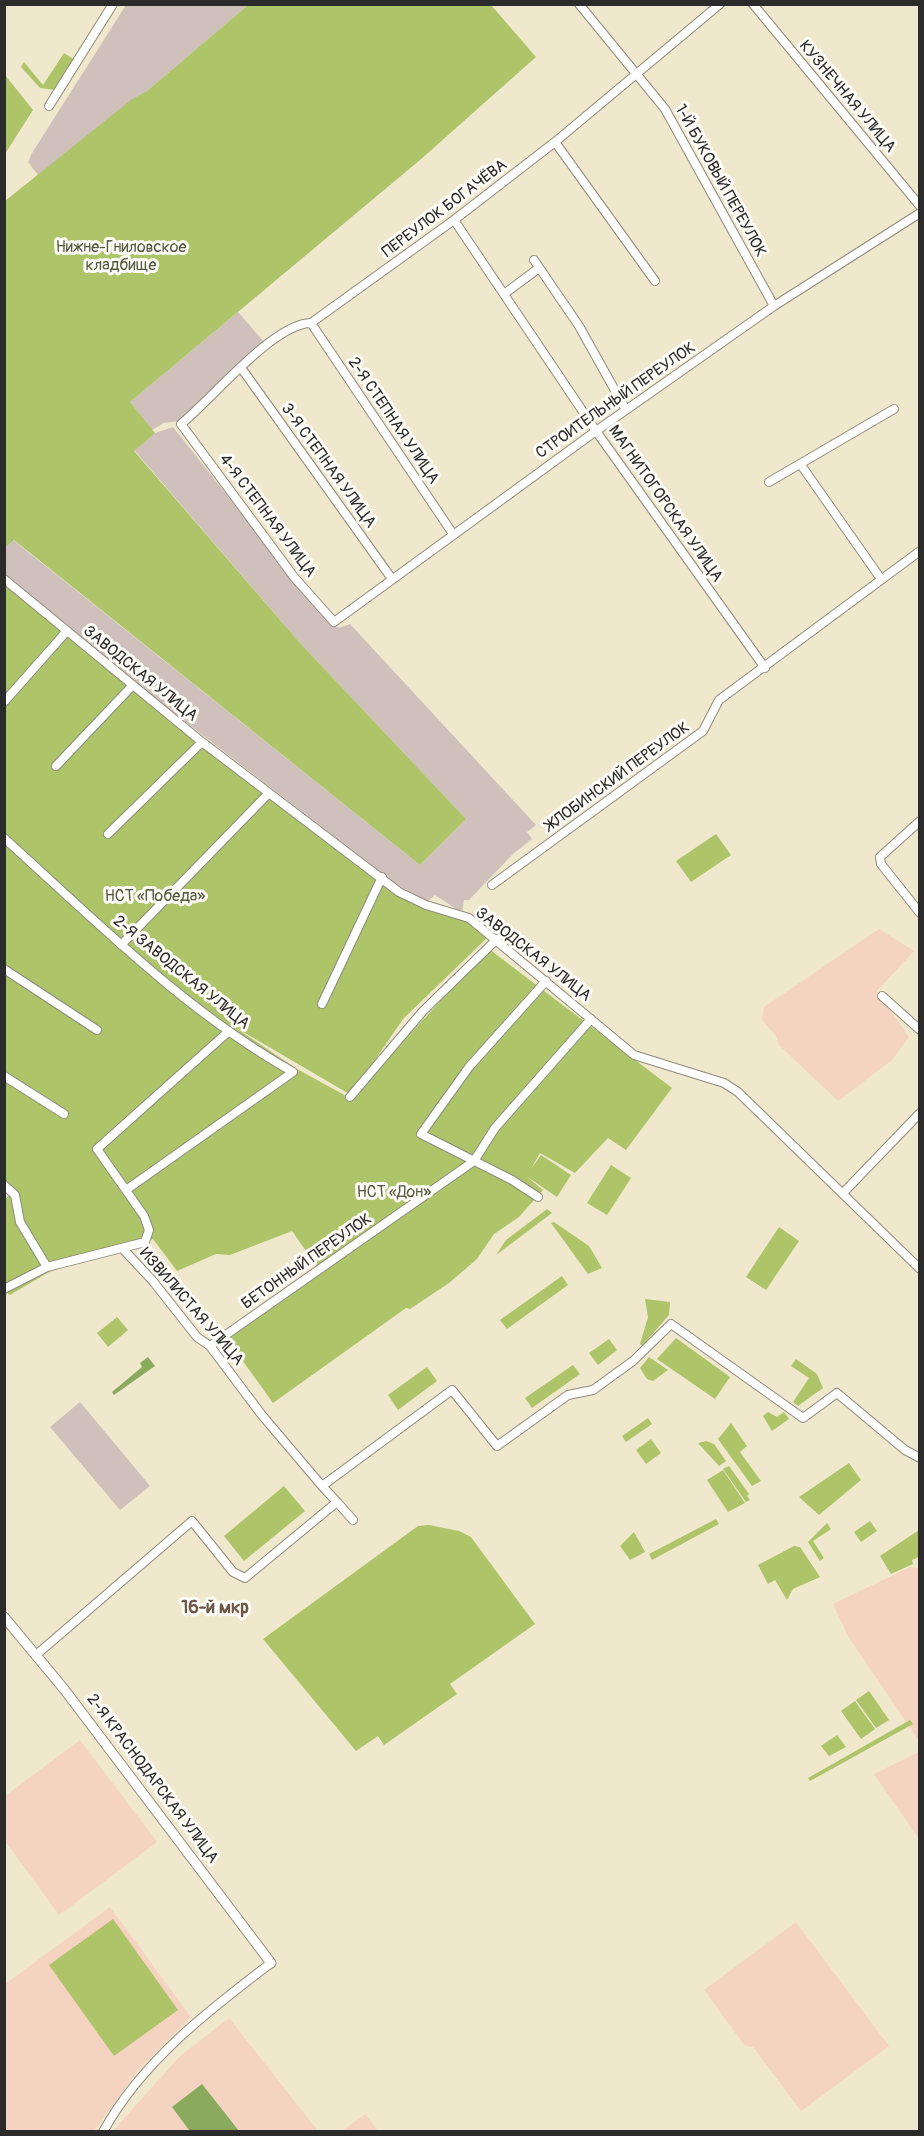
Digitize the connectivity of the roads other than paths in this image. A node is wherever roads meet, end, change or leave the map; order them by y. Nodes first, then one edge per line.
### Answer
1 (113, 4) edge
2 (579, 4) edge
3 (720, 4) edge
4 (753, 4) edge
5 (638, 74) junction
6 (50, 106) dead end
7 (555, 142) junction
8 (920, 206) edge
9 (920, 213) edge
10 (454, 220) junction
11 (534, 260) dead end
12 (539, 268) junction
13 (655, 281) dead end
14 (504, 294) junction
15 (774, 306) junction
16 (311, 323) junction
17 (242, 369) junction
18 (894, 409) dead end
19 (626, 410) junction
20 (181, 424) joint
21 (596, 431) junction
22 (801, 465) junction
23 (769, 482) dead end
24 (453, 534) junction
25 (920, 551) edge
26 (4, 579) edge
27 (392, 579) junction
28 (881, 579) junction
29 (334, 622) joint
30 (66, 632) junction
31 (765, 668) junction
32 (132, 686) junction
33 (4, 702) edge
34 (202, 742) junction
35 (56, 766) dead end
36 (268, 794) junction
37 (920, 821) edge
38 (108, 834) dead end
39 (4, 838) edge
40 (382, 878) junction
41 (492, 885) dead end
42 (920, 913) edge
43 (497, 939) junction
44 (121, 945) junction
45 (4, 969) edge
46 (546, 981) junction
47 (882, 996) dead end
48 (322, 1004) dead end
49 (591, 1018) junction
50 (97, 1030) dead end
51 (920, 1030) edge
52 (229, 1031) junction
53 (4, 1076) edge
54 (350, 1097) dead end
55 (920, 1113) edge
56 (64, 1114) dead end
57 (474, 1161) junction
58 (4, 1185) edge
59 (126, 1190) junction
60 (843, 1193) junction
61 (538, 1197) dead end
62 (122, 1248) junction
63 (47, 1267) junction
64 (920, 1269) edge
65 (4, 1289) edge
66 (210, 1346) junction
67 (920, 1458) edge
68 (322, 1486) junction
69 (337, 1502) junction
70 (353, 1520) dead end
71 (4, 1617) edge
72 (36, 1655) junction
73 (271, 1963) joint
74 (103, 2132) edge

1 - 6 street
2 - 5 street
3 - 5 street, ПЕРЕУЛОК БОГАЧЁВА
4 - 8 street, КУЗНЕЧНАЯ УЛИЦА
5 - 7 street, ПЕРЕУЛОК БОГАЧЁВА
5 - 15 street, 1-Й БУКОВЫЙ ПЕРЕУЛОК
7 - 10 street, ПЕРЕУЛОК БОГАЧЁВА
7 - 13 street
9 - 15 street, СТРОИТЕЛЬНЫЙ ПЕРЕУЛОК
10 - 14 street, МАГНИТОГОРСКАЯ УЛИЦА
10 - 16 street, ПЕРЕУЛОК БОГАЧЁВА
11 - 12 street, МАГНИТОГОРСКАЯ УЛИЦА
12 - 14 street
12 - 19 street, МАГНИТОГОРСКАЯ УЛИЦА
14 - 21 street, МАГНИТОГОРСКАЯ УЛИЦА
15 - 19 street, СТРОИТЕЛЬНЫЙ ПЕРЕУЛОК
16 - 17 street, ПЕРЕУЛОК БОГАЧЁВА
16 - 24 street, 2-Я СТЕПНАЯ УЛИЦА
17 - 20 street, ПЕРЕУЛОК БОГАЧЁВА
17 - 27 street, 3-Я СТЕПНАЯ УЛИЦА
18 - 22 street
19 - 21 street, СТРОИТЕЛЬНЫЙ ПЕРЕУЛОК
20 - 29 street, 4-Я СТЕПНАЯ УЛИЦА
21 - 24 street, СТРОИТЕЛЬНЫЙ ПЕРЕУЛОК
21 - 31 street, МАГНИТОГОРСКАЯ УЛИЦА
22 - 23 street
22 - 28 street
24 - 27 street, СТРОИТЕЛЬНЫЙ ПЕРЕУЛОК
25 - 28 street, ЖЛОБИНСКИЙ ПЕРЕУЛОК
26 - 30 street, ЗАВОДСКАЯ УЛИЦА
27 - 29 street, СТРОИТЕЛЬНЫЙ ПЕРЕУЛОК
28 - 31 street, ЖЛОБИНСКИЙ ПЕРЕУЛОК
30 - 32 street, ЗАВОДСКАЯ УЛИЦА
30 - 33 street
31 - 41 street, ЖЛОБИНСКИЙ ПЕРЕУЛОК
32 - 34 street, ЗАВОДСКАЯ УЛИЦА
32 - 35 street
34 - 36 street, ЗАВОДСКАЯ УЛИЦА
34 - 38 street
36 - 40 street, ЗАВОДСКАЯ УЛИЦА
36 - 44 street
37 - 42 street
39 - 44 street, 2-Я ЗАВОДСКАЯ УЛИЦА
40 - 43 street, ЗАВОДСКАЯ УЛИЦА
40 - 48 street
43 - 46 street, ЗАВОДСКАЯ УЛИЦА
43 - 54 street
44 - 52 street, 2-Я ЗАВОДСКАЯ УЛИЦА
45 - 50 street
46 - 49 street, ЗАВОДСКАЯ УЛИЦА
46 - 57 street
47 - 51 street
49 - 57 street, БЕТОННЫЙ ПЕРЕУЛОК
49 - 60 street, ЗАВОДСКАЯ УЛИЦА
52 - 59 street, ИЗВИЛИСТАЯ УЛИЦА
52 - 59 street, 2-Я ЗАВОДСКАЯ УЛИЦА
53 - 56 street
55 - 60 street
57 - 61 street
57 - 66 street, БЕТОННЫЙ ПЕРЕУЛОК
58 - 63 street
59 - 62 street, ИЗВИЛИСТАЯ УЛИЦА
60 - 64 street, ЗАВОДСКАЯ УЛИЦА
62 - 63 street
62 - 66 street, ИЗВИЛИСТАЯ УЛИЦА
63 - 65 street
66 - 68 street, ИЗВИЛИСТАЯ УЛИЦА
67 - 68 street
68 - 69 street, ИЗВИЛИСТАЯ УЛИЦА
69 - 70 street, ИЗВИЛИСТАЯ УЛИЦА
69 - 72 street
71 - 72 street, 2-Я КРАСНОДАРСКАЯ УЛИЦА
72 - 73 street, 2-Я КРАСНОДАРСКАЯ УЛИЦА
73 - 74 street

